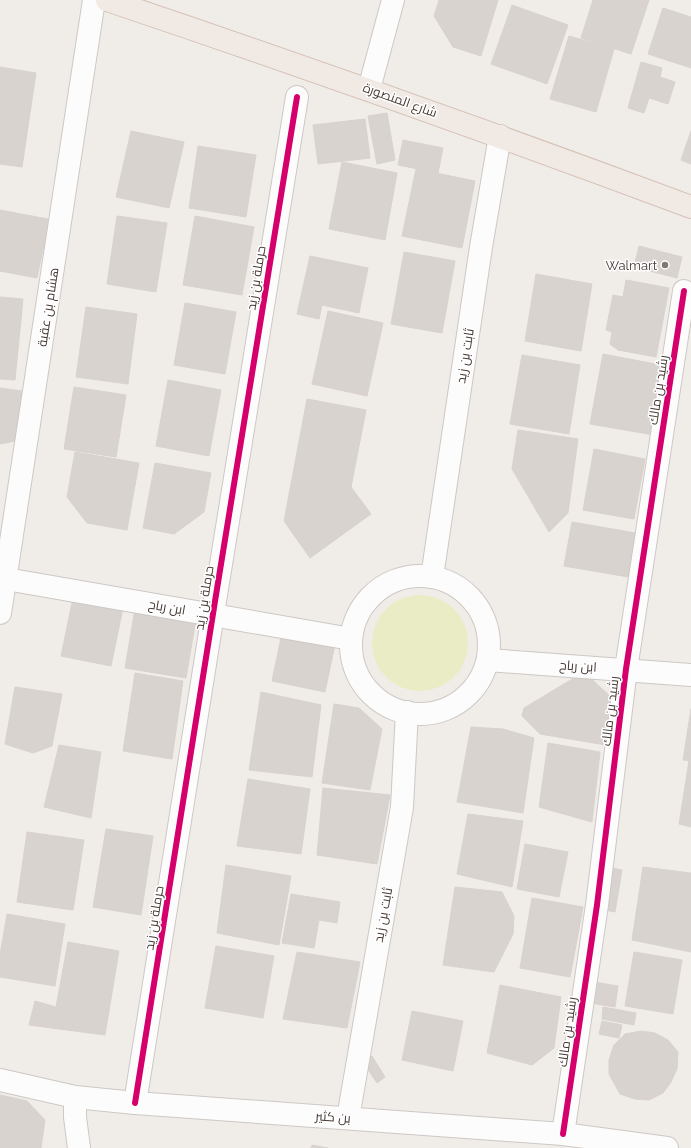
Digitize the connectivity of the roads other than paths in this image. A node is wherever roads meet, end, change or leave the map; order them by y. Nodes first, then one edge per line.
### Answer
1 (94, 0) edge
2 (107, 0) edge
3 (393, 0) edge
4 (369, 89) junction
5 (297, 97) dead end
6 (500, 136) junction
7 (691, 207) edge
8 (684, 291) dead end
9 (7, 532) edge
10 (432, 577) junction
11 (6, 579) junction
12 (0, 613) edge
13 (212, 615) junction
14 (351, 639) junction
15 (488, 660) junction
16 (626, 669) junction
17 (691, 675) edge
18 (407, 712) junction
19 (0, 1080) edge
20 (75, 1097) junction
21 (136, 1103) junction
22 (348, 1118) junction
23 (563, 1134) junction
24 (79, 1148) edge
25 (667, 1148) edge

1 - 9 street, هشام بن عقبة
2 - 4 main road, شارع المنصورة
3 - 4 street
4 - 6 main road, شارع المنصورة
5 - 13 street, حرملة بن زيد
6 - 7 main road, شارع المنصورة
6 - 10 street, ثابت بن زيد
8 - 16 street, رشيد بن مالك
9 - 11 street, هشام بن عقبة
10 - 14 street
10 - 15 street
11 - 12 street, هشام بن عقبة
11 - 13 street, ابن رباح
13 - 14 street, ابن رباح
13 - 21 street, حرملة بن زيد
14 - 18 street
15 - 16 street, ابن رباح
15 - 18 street
16 - 17 street, ابن رباح
16 - 23 street, رشيد بن مالك
18 - 22 street, ثابت بن زيد
19 - 20 street, بن كثير
20 - 21 street, بن كثير
20 - 24 street
21 - 22 street, بن كثير
22 - 23 street, بن كثير
23 - 25 street, بن كثير

